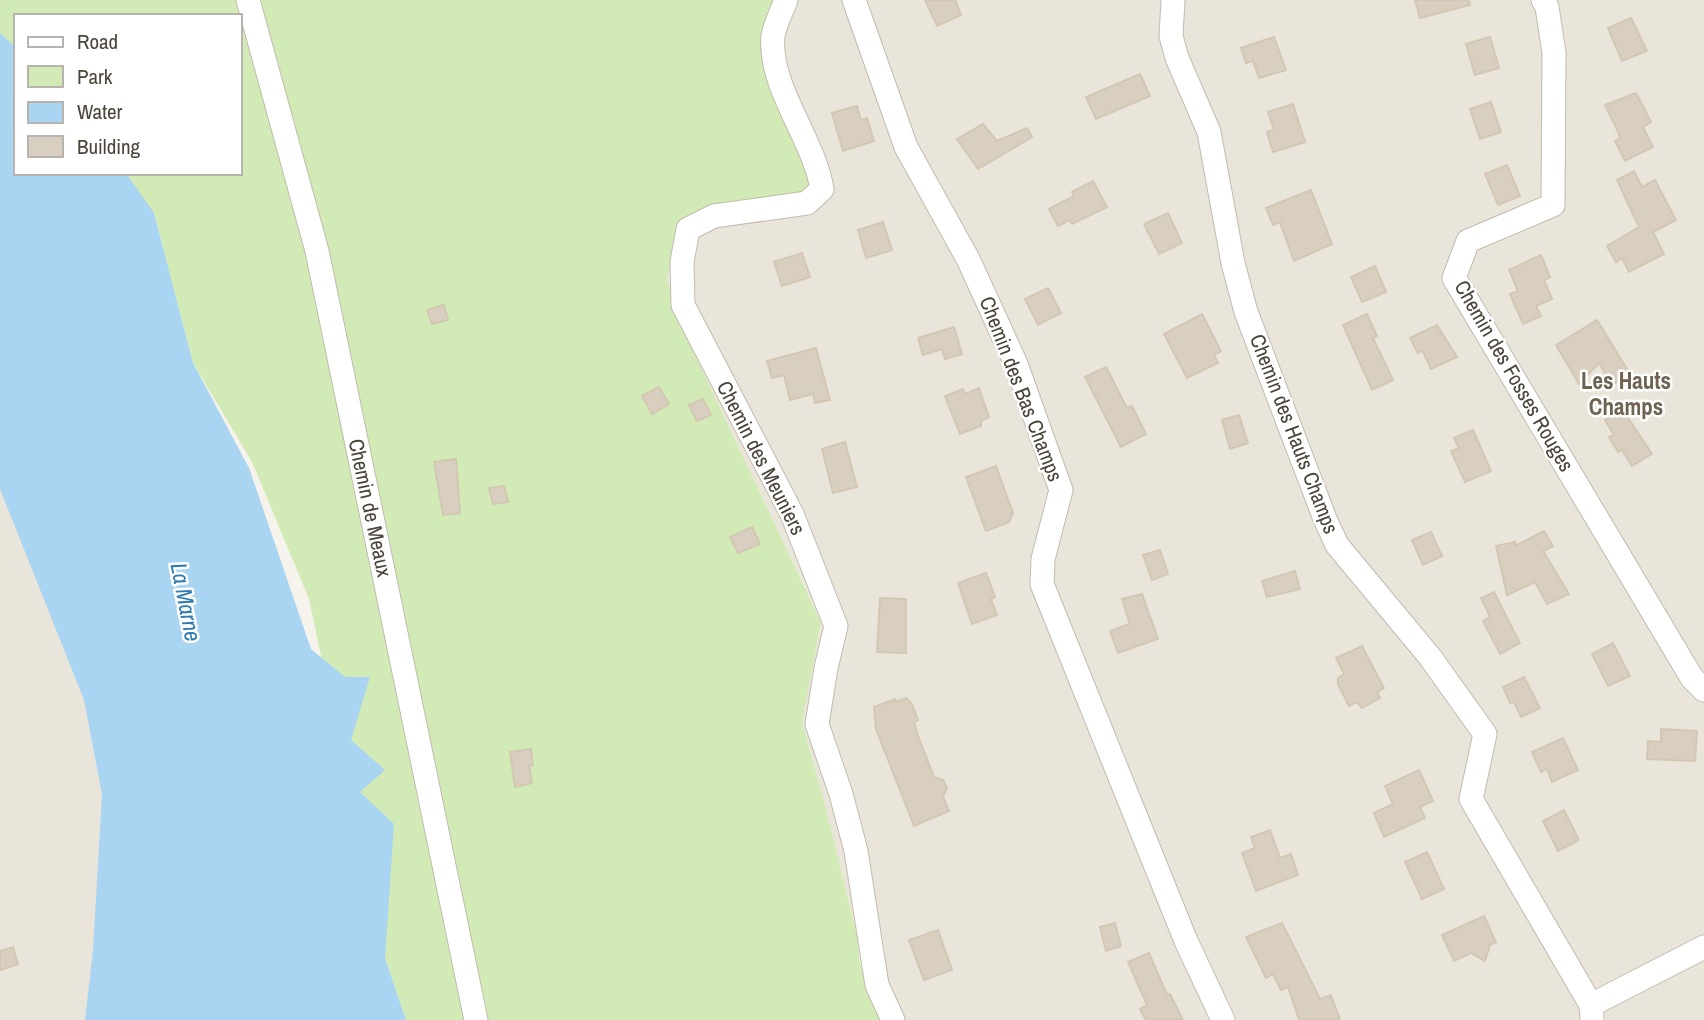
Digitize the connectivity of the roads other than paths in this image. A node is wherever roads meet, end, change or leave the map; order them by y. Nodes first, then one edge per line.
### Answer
1 (248, 0) edge
2 (786, 0) edge
3 (854, 0) edge
4 (1173, 0) edge
5 (1543, 0) edge
6 (1704, 690) edge
7 (1704, 947) edge
8 (1592, 1012) edge
9 (476, 1020) edge
10 (893, 1020) edge
11 (1223, 1020) edge

1 - 9 street, Chemin de Meaux
2 - 10 street, Chemin des Meuniers
3 - 11 street, Chemin des Bas Champs
4 - 8 street, Chemin des Hauts Champs
5 - 6 street, Chemin des Fosses Rouges
7 - 8 street

